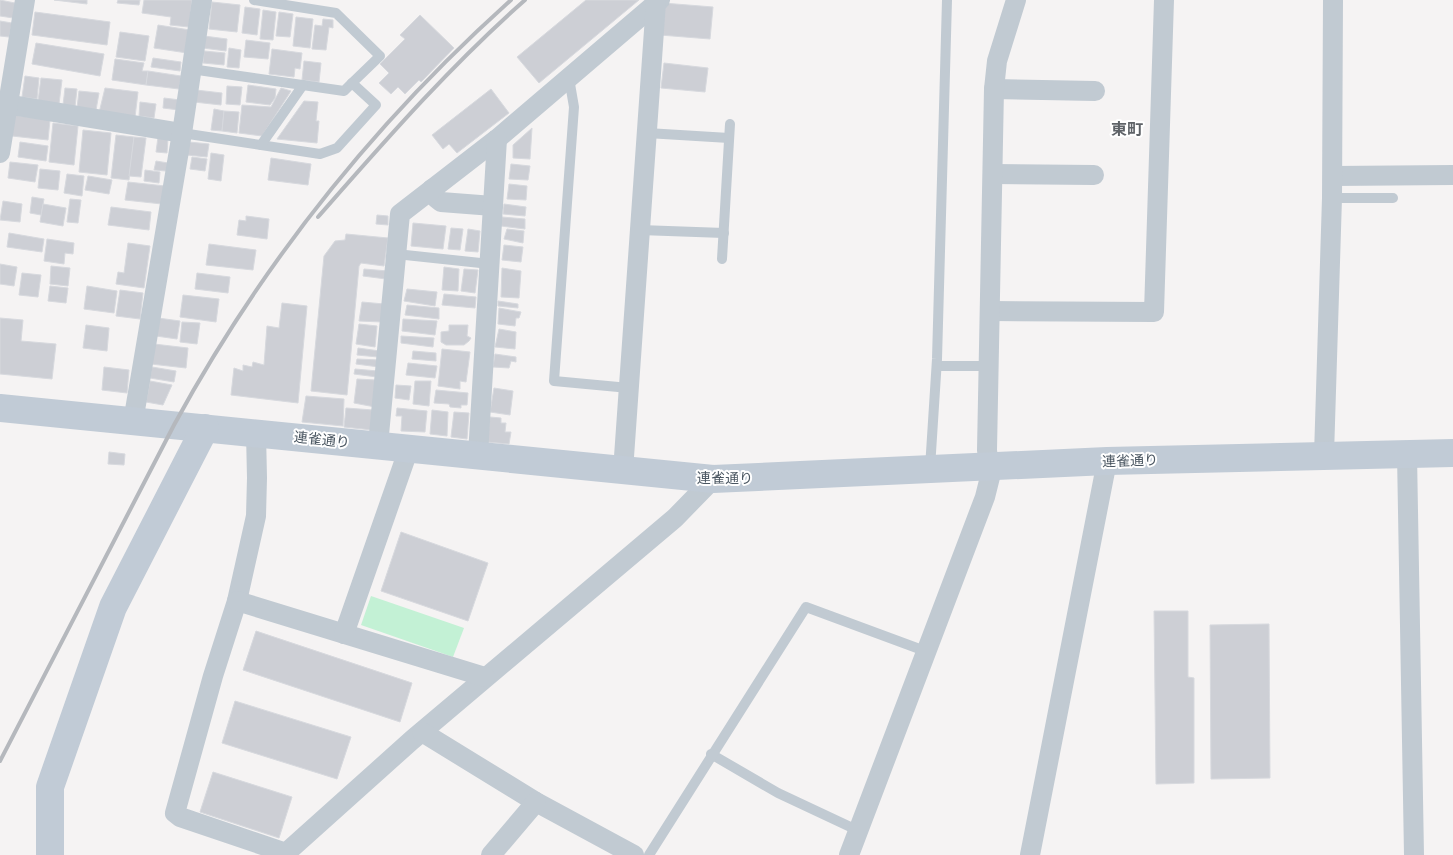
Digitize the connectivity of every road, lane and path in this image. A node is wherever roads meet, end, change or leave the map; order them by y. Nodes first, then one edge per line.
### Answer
1 (25, 0) edge
2 (202, 0) edge
3 (254, 0) edge
4 (947, 0) edge
5 (1016, 0) edge
6 (1164, 0) edge
7 (1333, 0) edge
8 (658, 1) edge
9 (296, 3) edge
10 (191, 69) junction
11 (569, 78) junction
12 (352, 83) junction
13 (303, 85) junction
14 (994, 89) junction
15 (1095, 91) dead end
16 (4, 104) edge
17 (730, 124) dead end
18 (182, 133) junction
19 (647, 133) junction
20 (729, 138) junction
21 (497, 139) junction
22 (261, 145) junction
23 (0, 153) edge
24 (993, 174) junction
25 (1094, 175) dead end
26 (1453, 175) edge
27 (1333, 176) junction
28 (432, 189) junction
29 (1332, 198) junction
30 (1393, 198) dead end
31 (493, 206) junction
32 (640, 230) junction
33 (724, 233) junction
34 (396, 254) junction
35 (722, 259) dead end
36 (490, 264) junction
37 (990, 310) junction
38 (937, 366) junction
39 (989, 366) junction
40 (629, 388) junction
41 (0, 408) edge
42 (133, 422) junction
43 (204, 428) junction
44 (256, 433) junction
45 (378, 445) junction
46 (408, 448) junction
47 (1453, 453) edge
48 (1407, 454) junction
49 (1324, 455) junction
50 (478, 456) junction
51 (1107, 461) junction
52 (988, 465) junction
53 (930, 468) junction
54 (623, 471) junction
55 (713, 479) junction
56 (237, 601) junction
57 (344, 634) junction
58 (925, 651) junction
59 (485, 677) junction
60 (422, 732) junction
61 (711, 754) junction
62 (536, 802) junction
63 (858, 831) junction
64 (47, 850) edge
65 (285, 854) edge
66 (491, 855) edge
67 (634, 855) edge
68 (649, 855) edge
69 (849, 855) edge
70 (1030, 855) edge
71 (1414, 855) edge

1 - 16 street
2 - 10 street
3 - 9 lane
4 - 38 lane
5 - 14 street
6 - 37 street
7 - 27 street
8 - 11 street
8 - 19 street
9 - 12 lane
10 - 13 lane
10 - 18 street
11 - 21 street
11 - 40 lane
12 - 13 lane
12 - 22 lane
13 - 22 lane
14 - 15 street
14 - 24 street
16 - 18 street
16 - 23 street
17 - 20 lane
18 - 22 lane
18 - 42 street
19 - 20 lane
19 - 32 street
20 - 33 lane
21 - 28 street
21 - 31 street
24 - 25 street
24 - 37 street
26 - 27 street
27 - 29 street
28 - 31 street
28 - 34 street
29 - 30 lane
29 - 49 street
31 - 36 street
32 - 33 lane
32 - 40 street
33 - 35 lane
34 - 36 lane
34 - 45 street
36 - 50 street
37 - 39 street
38 - 39 lane
38 - 53 lane
39 - 52 street
40 - 54 street
41 - 42 main road, 連雀通り
42 - 43 main road, 連雀通り
43 - 44 main road, 連雀通り
43 - 64 main road
44 - 45 main road, 連雀通り
44 - 56 street
45 - 46 main road, 連雀通り
46 - 50 main road, 連雀通り
46 - 57 street
47 - 48 main road, 連雀通り
48 - 49 main road, 連雀通り
48 - 71 street
49 - 51 main road, 連雀通り
50 - 54 main road, 連雀通り
51 - 52 main road, 連雀通り
51 - 70 street
52 - 53 main road, 連雀通り
52 - 58 street
53 - 55 main road, 連雀通り
54 - 55 main road, 連雀通り
55 - 59 street
56 - 57 street
56 - 65 street
57 - 59 street
58 - 61 lane
58 - 63 street
59 - 60 street
60 - 62 street
60 - 65 street
61 - 63 lane
61 - 68 lane
62 - 66 street
62 - 67 street
63 - 69 street

